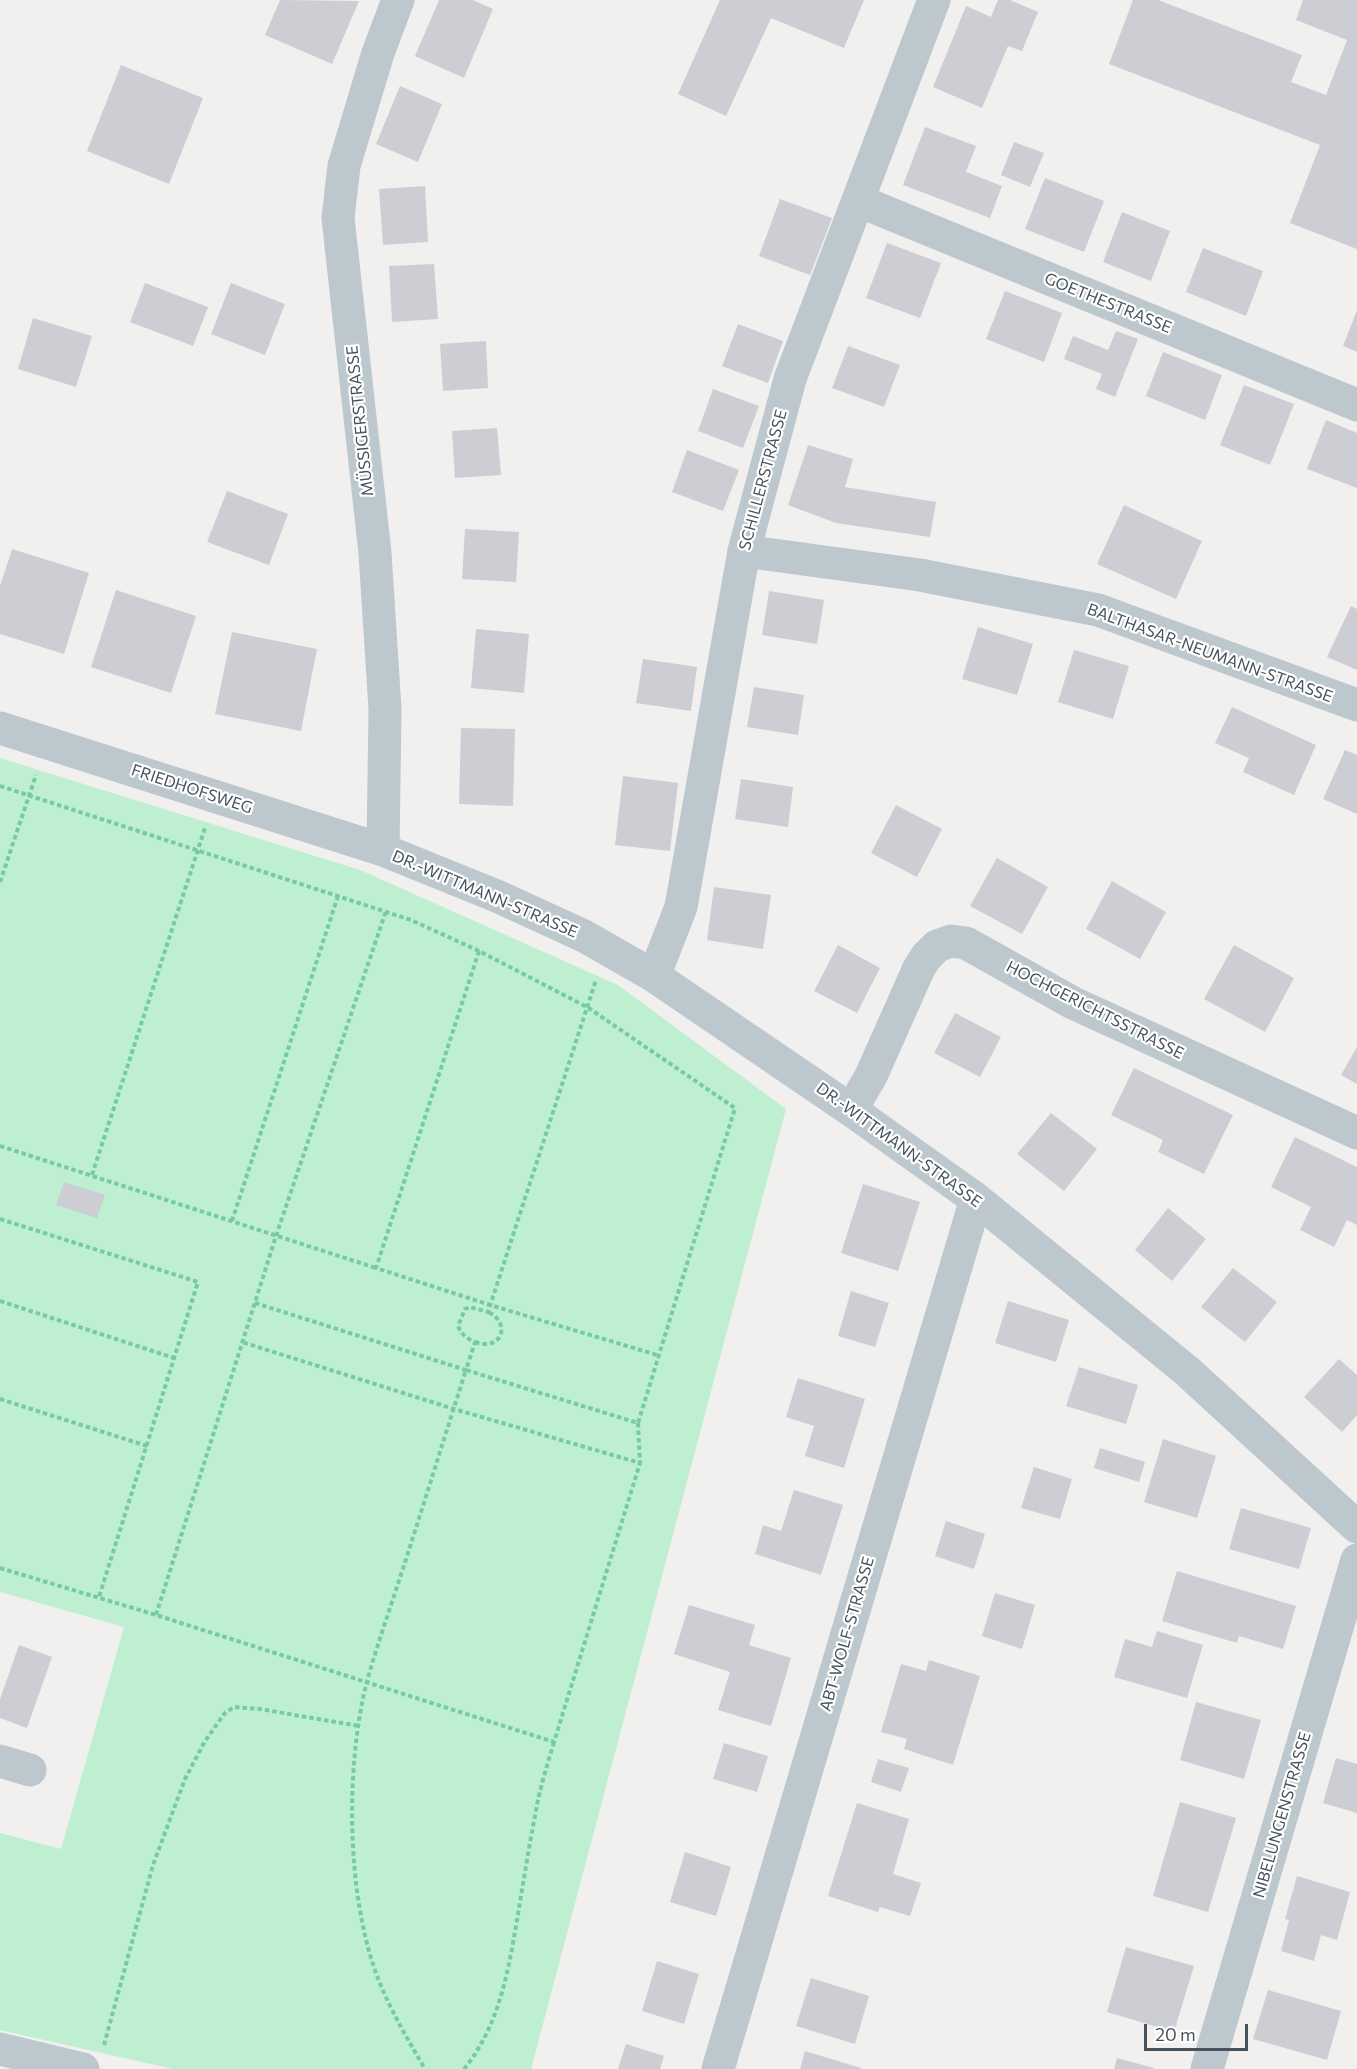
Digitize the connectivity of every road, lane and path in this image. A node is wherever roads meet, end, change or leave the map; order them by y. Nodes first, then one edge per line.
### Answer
1 (398, 0) edge
2 (934, 0) edge
3 (859, 201) junction
4 (1357, 405) edge
5 (744, 551) junction
6 (1357, 705) edge
7 (0, 728) edge
8 (0, 786) edge
9 (31, 789) dead end
10 (28, 795) junction
11 (198, 850) junction
12 (383, 850) junction
13 (0, 882) edge
14 (338, 896) junction
15 (386, 911) junction
16 (606, 948) junction
17 (479, 951) junction
18 (654, 976) junction
19 (587, 1007) junction
20 (851, 1110) junction
21 (1357, 1133) edge
22 (0, 1146) edge
23 (92, 1175) junction
24 (976, 1199) junction
25 (0, 1219) edge
26 (232, 1221) junction
27 (276, 1236) junction
28 (375, 1268) junction
29 (0, 1301) edge
30 (255, 1303) junction
31 (490, 1305) junction
32 (488, 1312) junction
33 (242, 1342) junction
34 (475, 1342) junction
35 (657, 1355) junction
36 (174, 1358) junction
37 (466, 1370) junction
38 (0, 1399) edge
39 (453, 1409) junction
40 (638, 1423) junction
41 (147, 1446) junction
42 (640, 1462) junction
43 (1357, 1527) edge
44 (1357, 1560) edge
45 (0, 1568) edge
46 (99, 1598) junction
47 (156, 1615) junction
48 (367, 1682) junction
49 (360, 1726) junction
50 (554, 1742) junction
51 (0, 2049) edge
52 (93, 2058) edge
53 (425, 2069) edge
54 (464, 2069) edge
55 (718, 2069) edge
56 (1207, 2069) edge

1 - 12 street, MÜSSIGERSTRASSE
2 - 3 street, SCHILLERSTRASSE
3 - 4 street, GOETHESTRASSE
3 - 5 street, SCHILLERSTRASSE
5 - 6 street, BALTHASAR-NEUMANN-STRASSE
5 - 18 street, SCHILLERSTRASSE
7 - 12 street, FRIEDHOFSWEG
8 - 10 path
9 - 10 path
10 - 11 path
10 - 13 path
11 - 14 path
11 - 23 path
12 - 16 street, DR.-WITTMANN-STRASSE
14 - 15 path
14 - 26 path
15 - 17 path
15 - 27 path
16 - 18 street, DR.-WITTMANN-STRASSE
16 - 19 path
17 - 19 path
17 - 28 path
18 - 20 street, DR.-WITTMANN-STRASSE
19 - 31 path
19 - 35 path
20 - 21 street, HOCHGERICHTSSTRASSE
20 - 24 street, DR.-WITTMANN-STRASSE
22 - 23 path
23 - 26 path
24 - 43 street, DR.-WITTMANN-STRASSE
24 - 55 street, ABT-WOLF-STRASSE
25 - 36 path
26 - 27 path
27 - 28 path
27 - 30 path
28 - 31 path
29 - 36 path
30 - 33 path
30 - 37 path
31 - 32 path
31 - 35 path
32 - 34 path
32 - 34 path
33 - 39 path
33 - 47 path
34 - 37 path
35 - 40 path
36 - 41 path
37 - 39 path
37 - 40 path
38 - 41 path
39 - 42 path
39 - 48 path
40 - 42 path
41 - 46 path
42 - 50 path
44 - 56 street, NIBELUNGENSTRASSE
45 - 46 path
46 - 47 path
47 - 48 path
48 - 49 path
48 - 50 path
49 - 52 path
49 - 53 path
50 - 54 path
51 - 52 street

